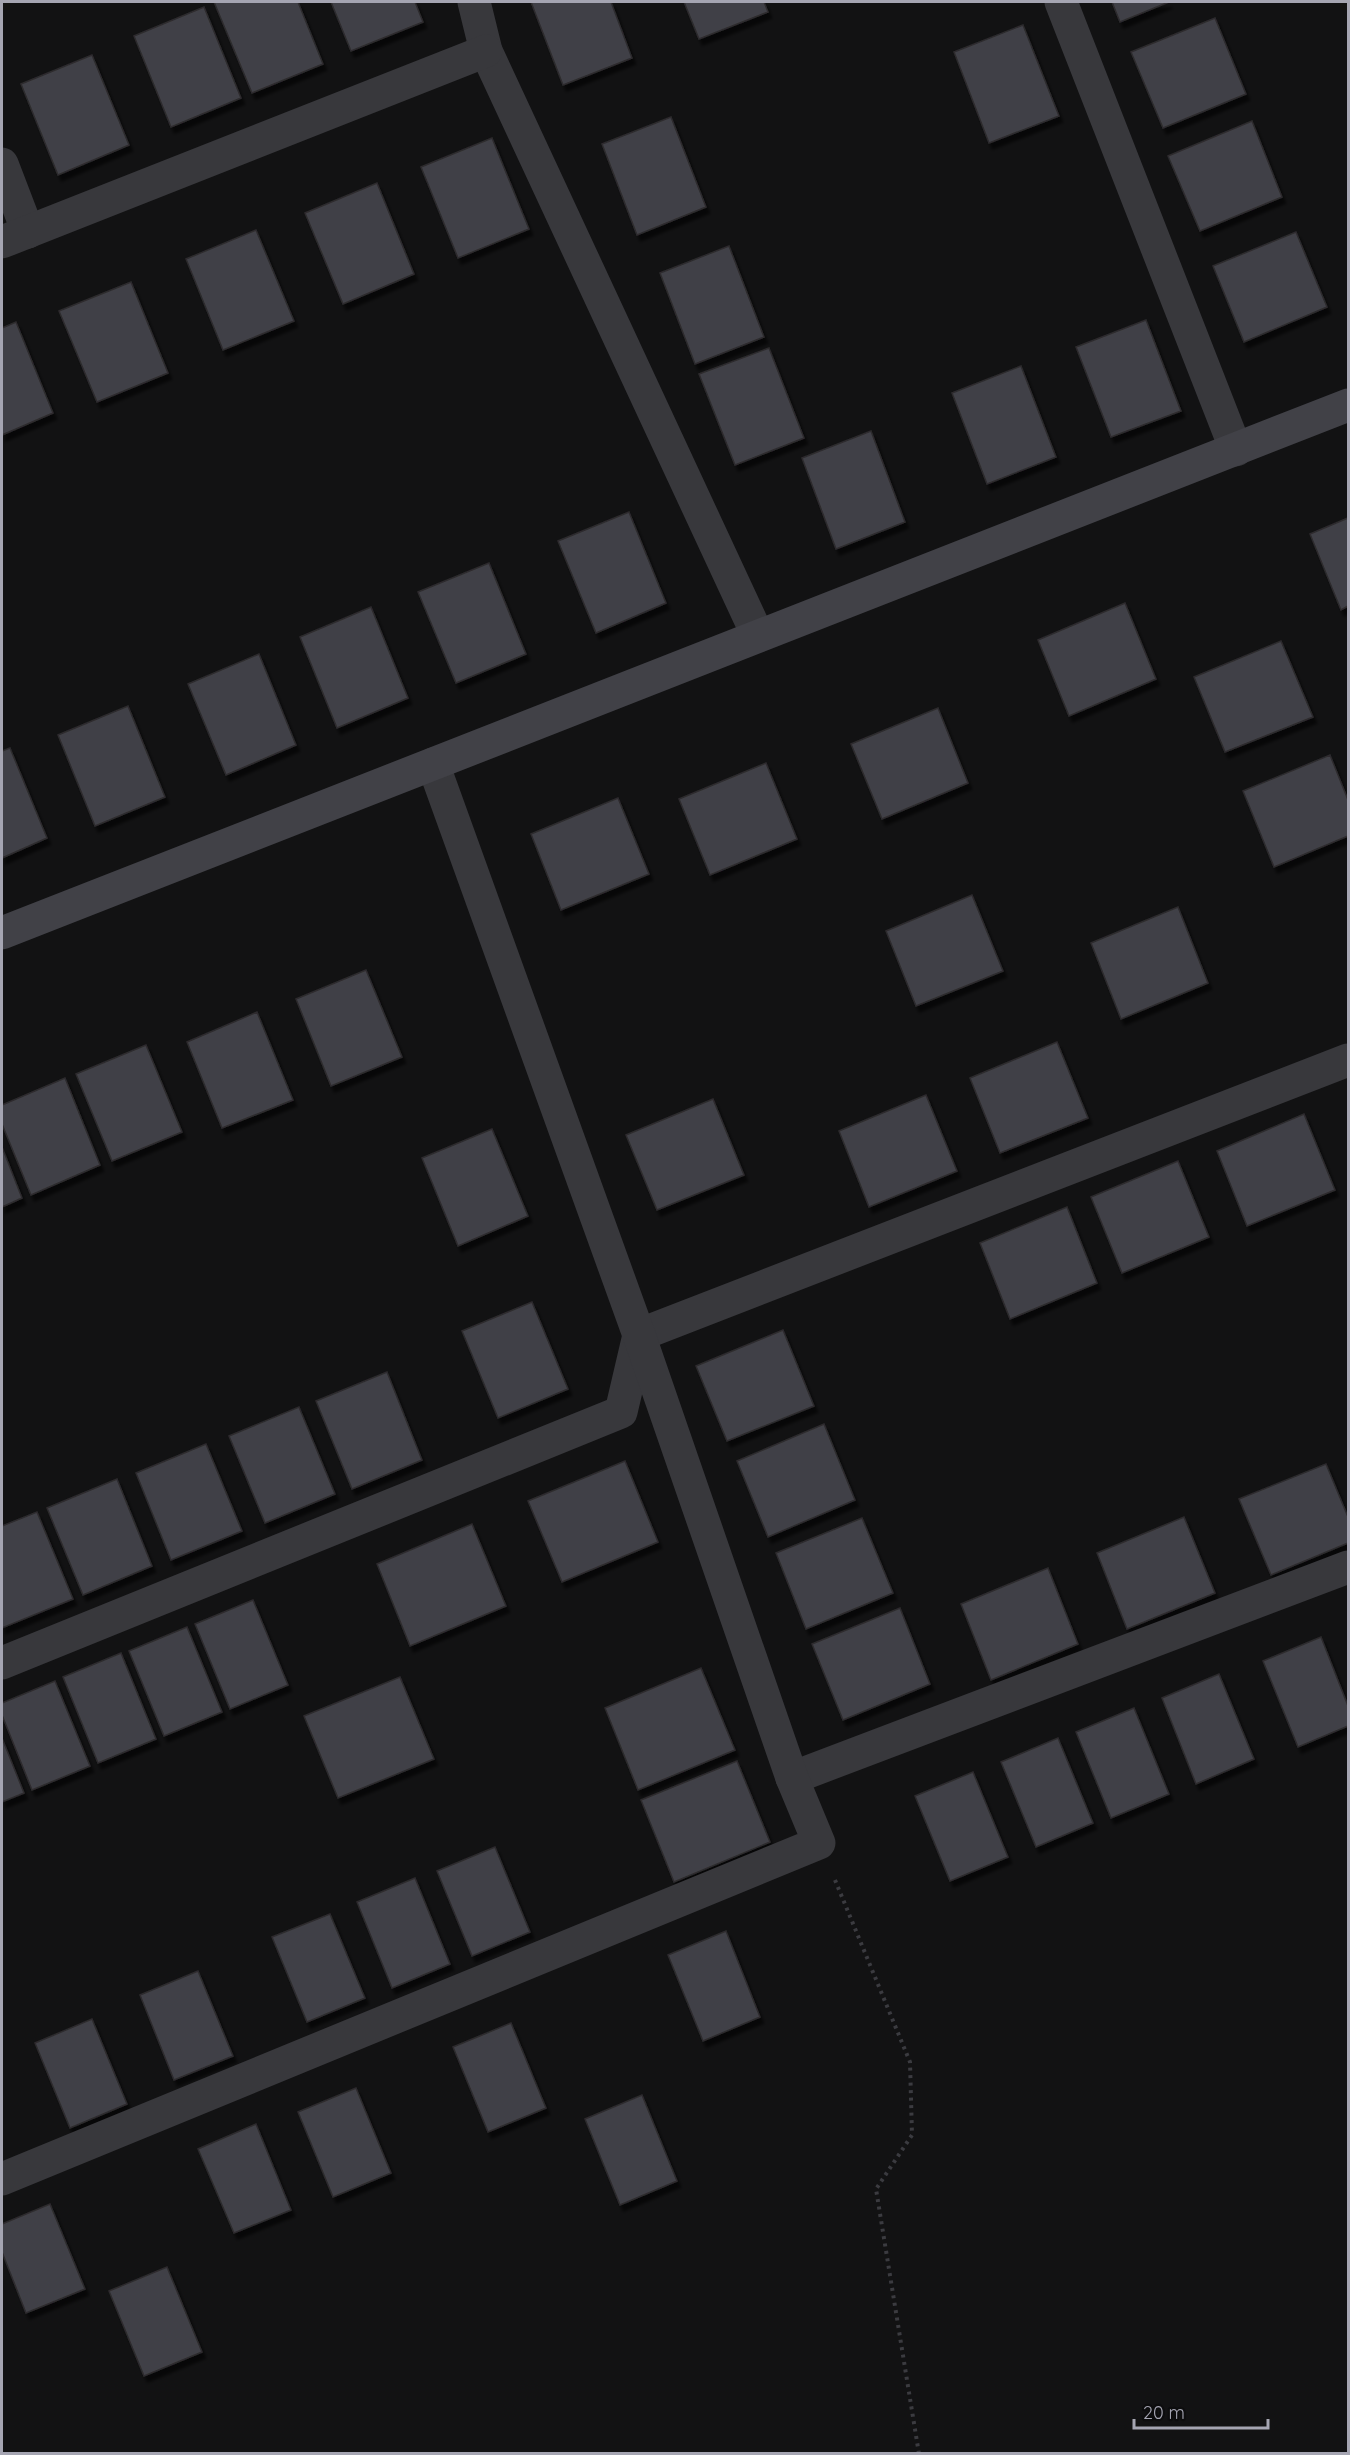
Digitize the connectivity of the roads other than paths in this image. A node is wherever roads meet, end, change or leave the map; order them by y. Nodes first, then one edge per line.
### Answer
1 (474, 2) edge
2 (1061, 2) edge
3 (486, 51) junction
4 (2, 164) edge
5 (15, 237) edge
6 (1348, 405) edge
7 (1236, 450) junction
8 (758, 636) junction
9 (433, 764) junction
10 (2, 933) edge
11 (1348, 1060) edge
12 (639, 1335) junction
13 (1348, 1567) edge
14 (2, 1663) edge
15 (792, 1778) junction
16 (2, 2179) edge

1 - 3 street
2 - 7 street
3 - 5 street
3 - 8 street
4 - 5 street
6 - 7 main road
7 - 8 main road
8 - 9 main road
9 - 10 main road
9 - 12 street
11 - 12 street
12 - 14 street
12 - 15 street
13 - 15 street
15 - 16 street

